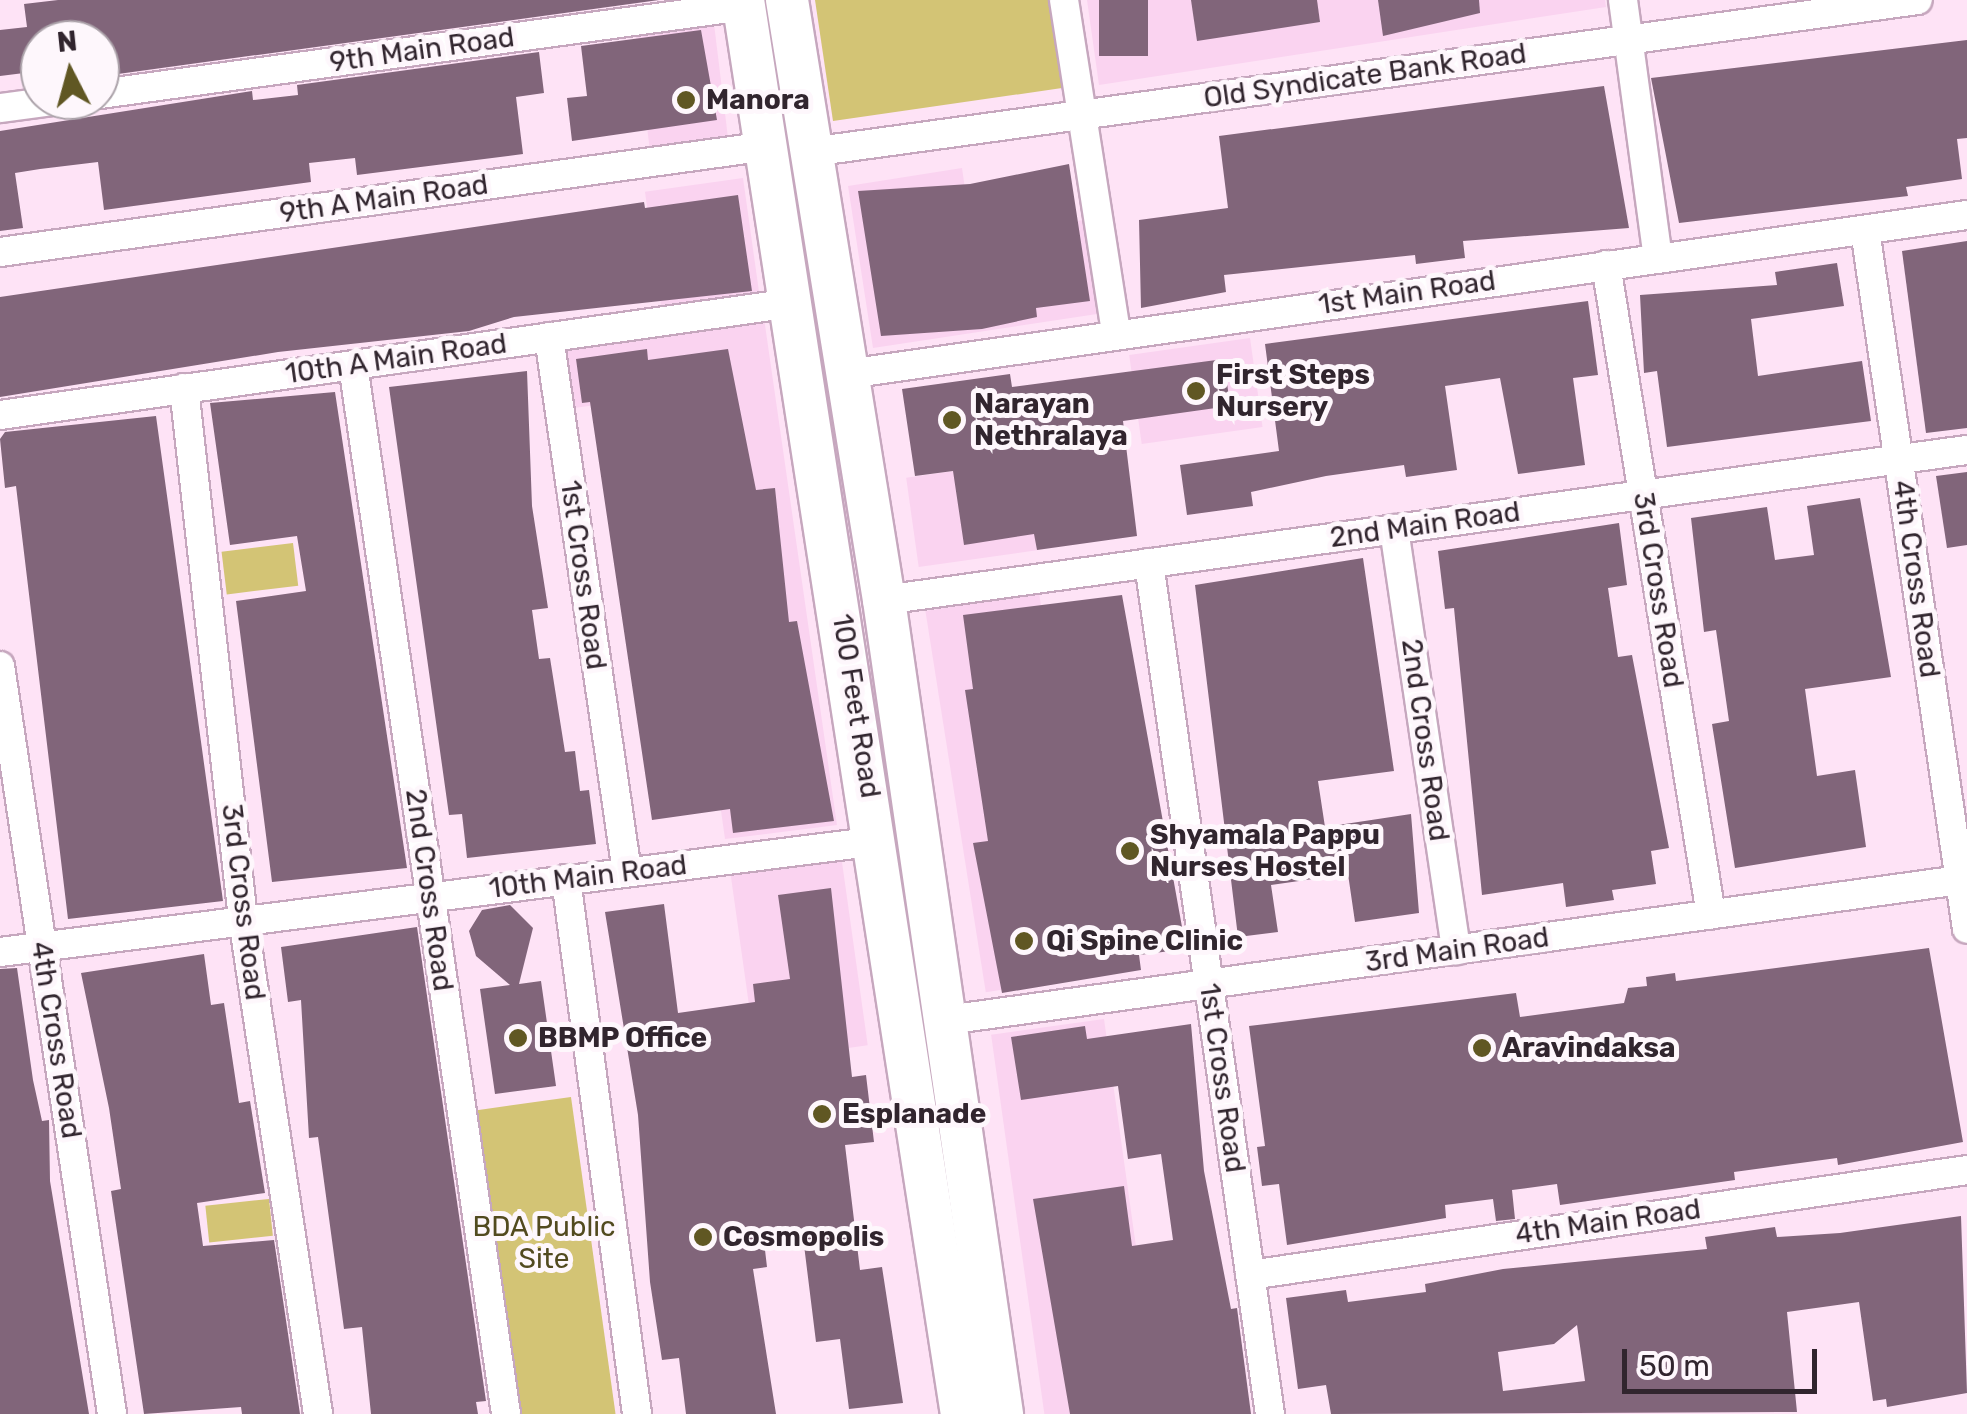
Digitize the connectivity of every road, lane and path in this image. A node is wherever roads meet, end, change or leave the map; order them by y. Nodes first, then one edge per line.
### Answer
1 (787, 0) edge
2 (1064, 0) edge
3 (1624, 0) edge
4 (1918, 0) edge
5 (744, 3) edge
6 (1629, 40) junction
7 (120, 91) edge
8 (1081, 115) junction
9 (768, 146) junction
10 (811, 152) junction
11 (1967, 216) edge
12 (1864, 230) junction
13 (0, 252) edge
14 (1658, 258) junction
15 (1606, 265) junction
16 (792, 303) junction
17 (1116, 333) junction
18 (548, 338) junction
19 (353, 365) junction
20 (847, 374) junction
21 (184, 388) junction
22 (0, 415) edge
23 (1967, 450) edge
24 (1898, 460) junction
25 (1643, 494) junction
26 (1394, 529) junction
27 (1149, 563) junction
28 (884, 600) junction
29 (0, 666) edge
30 (878, 841) junction
31 (626, 872) junction
32 (566, 879) junction
33 (1963, 880) edge
34 (430, 897) junction
35 (1711, 915) junction
36 (242, 920) junction
37 (1967, 929) edge
38 (42, 947) junction
39 (1456, 950) junction
40 (0, 952) edge
41 (1209, 985) junction
42 (946, 1020) junction
43 (1967, 1170) edge
44 (1250, 1275) junction
45 (112, 1414) edge
46 (318, 1414) edge
47 (506, 1414) edge
48 (637, 1414) edge
49 (962, 1414) edge
50 (1002, 1414) edge
51 (1270, 1414) edge

1 - 10 main road, 100 Feet Road
2 - 8 street
3 - 6 street
4 - 6 street, Old Syndicate Bank Road
5 - 7 street, 9th Main Road
5 - 9 main road, 100 Feet Road
6 - 8 street, Old Syndicate Bank Road
6 - 14 street
8 - 10 street, Old Syndicate Bank Road
8 - 17 street
9 - 13 street, 9th A Main Road
9 - 16 main road, 100 Feet Road
10 - 20 main road, 100 Feet Road
11 - 12 street, 1st Main Road
12 - 14 street, 1st Main Road
12 - 24 street, 4th Cross Road
14 - 15 street, 1st Main Road
15 - 17 street, 1st Main Road
15 - 25 street, 3rd Cross Road
16 - 18 street, 10th A Main Road
16 - 30 main road, 100 Feet Road
17 - 20 street, 1st Main Road
18 - 19 street, 10th A Main Road
18 - 31 street, 1st Cross Road
19 - 21 street, 10th A Main Road
19 - 34 street, 2nd Cross Road
20 - 28 main road, 100 Feet Road
21 - 22 street, 10th A Main Road
21 - 36 street, 3rd Cross Road
23 - 24 street, 2nd Main Road
24 - 25 street, 2nd Main Road
24 - 33 street, 4th Cross Road
25 - 26 street, 2nd Main Road
25 - 35 street, 3rd Cross Road
26 - 27 street, 2nd Main Road
26 - 39 street, 2nd Cross Road
27 - 28 street, 2nd Main Road
27 - 41 street, 1st Cross Road
28 - 42 main road, 100 Feet Road
29 - 38 street, 4th Cross Road
30 - 31 street, 10th Main Road
30 - 49 main road, 100 Feet Road
31 - 32 street, 10th Main Road
32 - 34 street, 10th Main Road
32 - 48 street
33 - 35 street, 3rd Main Road
33 - 37 street, 4th Cross Road
34 - 36 street, 10th Main Road
34 - 47 street, 2nd Cross Road
35 - 39 street, 3rd Main Road
36 - 38 street, 10th Main Road
36 - 46 street, 3rd Cross Road
38 - 40 street, 10th Main Road
38 - 45 street, 4th Cross Road
39 - 41 street, 3rd Main Road
41 - 42 street, 3rd Main Road
41 - 44 street, 1st Cross Road
42 - 50 main road, 100 Feet Road
43 - 44 street, 4th Main Road
44 - 51 street, 1st Cross Road

